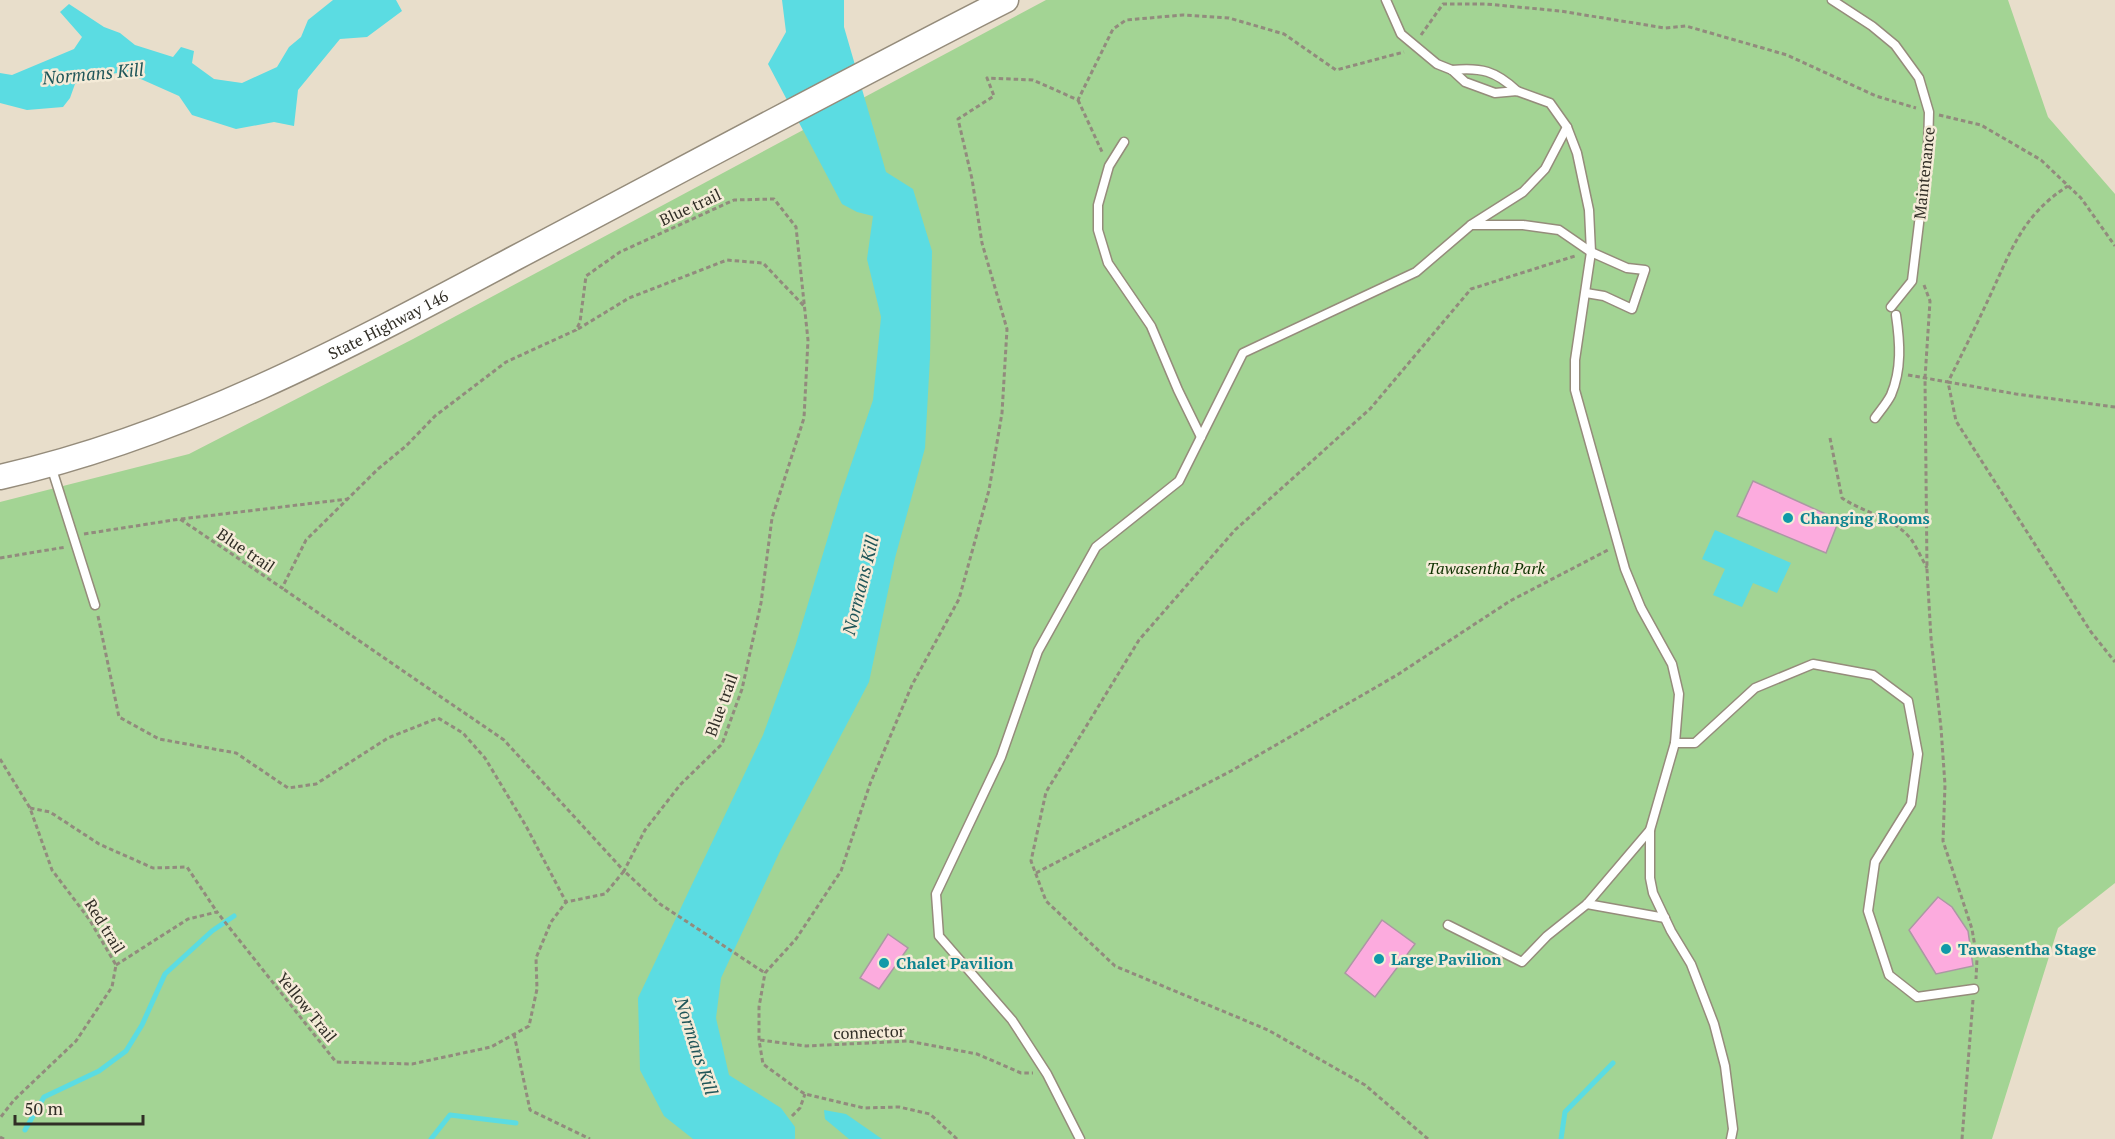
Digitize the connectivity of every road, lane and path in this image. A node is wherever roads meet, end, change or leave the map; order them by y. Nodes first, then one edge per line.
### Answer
1 (1006, 0) edge
2 (1386, 0) edge
3 (1832, 0) edge
4 (1452, 70) junction
5 (1517, 91) junction
6 (1078, 100) dead end
7 (1567, 127) junction
8 (1124, 142) dead end
9 (1109, 166) junction
10 (2068, 186) dead end
11 (1471, 225) junction
12 (1591, 252) junction
13 (1912, 281) junction
14 (1586, 293) junction
15 (805, 306) junction
16 (576, 330) junction
17 (1925, 378) junction
18 (1948, 382) junction
19 (2115, 407) edge
20 (1875, 418) dead end
21 (1201, 437) junction
22 (1830, 438) dead end
23 (51, 466) junction
24 (0, 477) edge
25 (349, 499) junction
26 (180, 519) junction
27 (74, 536) junction
28 (76, 545) junction
29 (1619, 545) junction
30 (0, 558) edge
31 (1927, 570) junction
32 (282, 588) junction
33 (95, 605) joint
34 (2115, 662) edge
35 (1675, 743) junction
36 (0, 759) edge
37 (30, 808) junction
38 (1650, 830) junction
39 (1951, 865) dead end
40 (624, 871) junction
41 (1036, 873) junction
42 (566, 902) junction
43 (1587, 904) junction
44 (217, 912) junction
45 (1665, 918) junction
46 (1448, 925) dead end
47 (116, 964) junction
48 (765, 972) dead end
49 (1974, 989) dead end
50 (514, 1034) junction
51 (759, 1040) dead end
52 (1047, 1074) junction
53 (805, 1094) dead end
54 (792, 1116) dead end
55 (0, 1118) edge
56 (0, 1137) edge
57 (4, 1139) edge
58 (590, 1139) edge
59 (1080, 1139) edge
60 (1428, 1139) edge
61 (1731, 1139) edge

1 - 23 main road, State Highway 146
2 - 4 lane
3 - 13 lane, Maintenance
4 - 5 lane
4 - 5 lane
5 - 7 lane
6 - 9 path
7 - 11 lane
7 - 12 lane
8 - 9 lane
9 - 21 lane
10 - 18 path
11 - 12 lane
11 - 21 lane
12 - 14 lane
12 - 14 lane
12 - 41 path
13 - 17 path
13 - 20 lane
14 - 29 lane
15 - 16 path
15 - 16 path, Blue trail
15 - 40 path, Blue trail
16 - 25 path, Blue trail
17 - 18 path
17 - 31 path
18 - 19 path
18 - 34 path
21 - 52 lane
22 - 31 path
23 - 24 main road, State Highway 146
23 - 27 lane
25 - 26 path
25 - 32 path, Blue trail
26 - 27 path
26 - 32 path, Blue trail
27 - 28 lane
28 - 30 path
28 - 33 lane
29 - 35 lane
29 - 41 path
31 - 39 path
32 - 40 path
33 - 42 path
35 - 38 lane
35 - 49 lane
36 - 37 path, Red trail
37 - 44 path
37 - 47 path, Red trail
38 - 43 lane
38 - 45 lane
40 - 42 path, Blue trail
40 - 48 path
41 - 60 path
42 - 50 path, Yellow Trail
43 - 45 lane
43 - 46 lane
44 - 47 path
44 - 50 path, Yellow Trail
45 - 61 lane
47 - 55 path, Red trail
50 - 58 path
51 - 52 path, connector
52 - 59 lane
53 - 54 path
56 - 57 path

